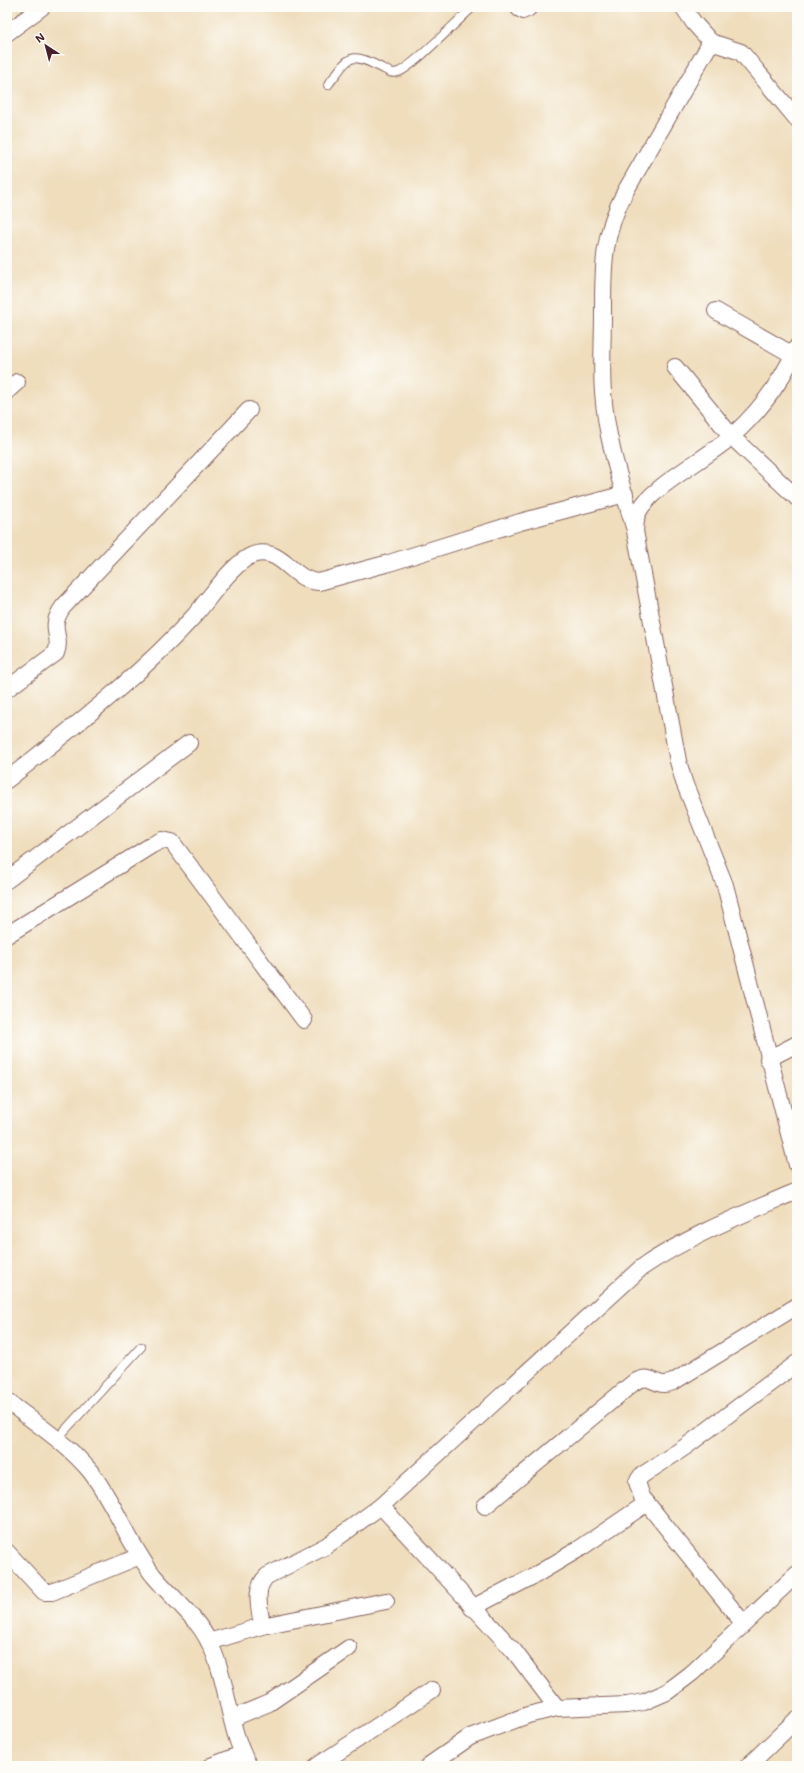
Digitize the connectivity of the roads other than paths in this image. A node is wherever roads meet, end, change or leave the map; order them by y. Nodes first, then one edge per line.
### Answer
1 (42, 7) edge
2 (473, 7) edge
3 (512, 7) edge
4 (535, 7) edge
5 (684, 7) edge
6 (7, 33) edge
7 (711, 42) junction
8 (328, 85) dead end
9 (797, 119) edge
10 (716, 310) dead end
11 (795, 351) edge
12 (674, 366) dead end
13 (249, 410) dead end
14 (732, 437) junction
15 (624, 494) junction
16 (797, 498) edge
17 (635, 531) junction
18 (7, 689) edge
19 (189, 742) dead end
20 (7, 780) edge
21 (7, 880) edge
22 (7, 935) edge
23 (304, 1020) dead end
24 (797, 1044) edge
25 (768, 1059) junction
26 (797, 1165) edge
27 (797, 1191) edge
28 (797, 1306) edge
29 (141, 1347) dead end
30 (797, 1363) edge
31 (7, 1401) edge
32 (56, 1440) junction
33 (647, 1503) junction
34 (381, 1506) junction
35 (485, 1506) dead end
36 (7, 1552) edge
37 (140, 1556) junction
38 (797, 1574) edge
39 (386, 1601) dead end
40 (472, 1608) junction
41 (744, 1624) junction
42 (262, 1626) junction
43 (209, 1642) junction
44 (349, 1648) dead end
45 (432, 1690) dead end
46 (557, 1708) junction
47 (233, 1718) junction
48 (797, 1719) edge
49 (246, 1760) edge
50 (434, 1764) edge
51 (210, 1766) edge
52 (317, 1766) edge
53 (748, 1766) edge

1 - 6 street
2 - 8 lane
3 - 4 lane
5 - 7 street
7 - 9 street
7 - 15 street
10 - 11 street
11 - 14 street
12 - 14 street
13 - 18 street
14 - 16 street
14 - 17 street
15 - 17 street
15 - 20 street
17 - 25 street
19 - 21 street
22 - 23 street
24 - 25 street
25 - 26 street
27 - 34 street
28 - 35 street
29 - 32 lane
30 - 33 street
31 - 32 street
32 - 37 street
33 - 40 street
33 - 41 street
34 - 40 street
34 - 42 street
36 - 37 street
37 - 43 street
38 - 41 street
39 - 42 street
40 - 46 street
41 - 46 street
42 - 43 street
43 - 47 street
44 - 47 street
45 - 52 street
46 - 50 street
47 - 49 street
48 - 53 street
49 - 51 street

